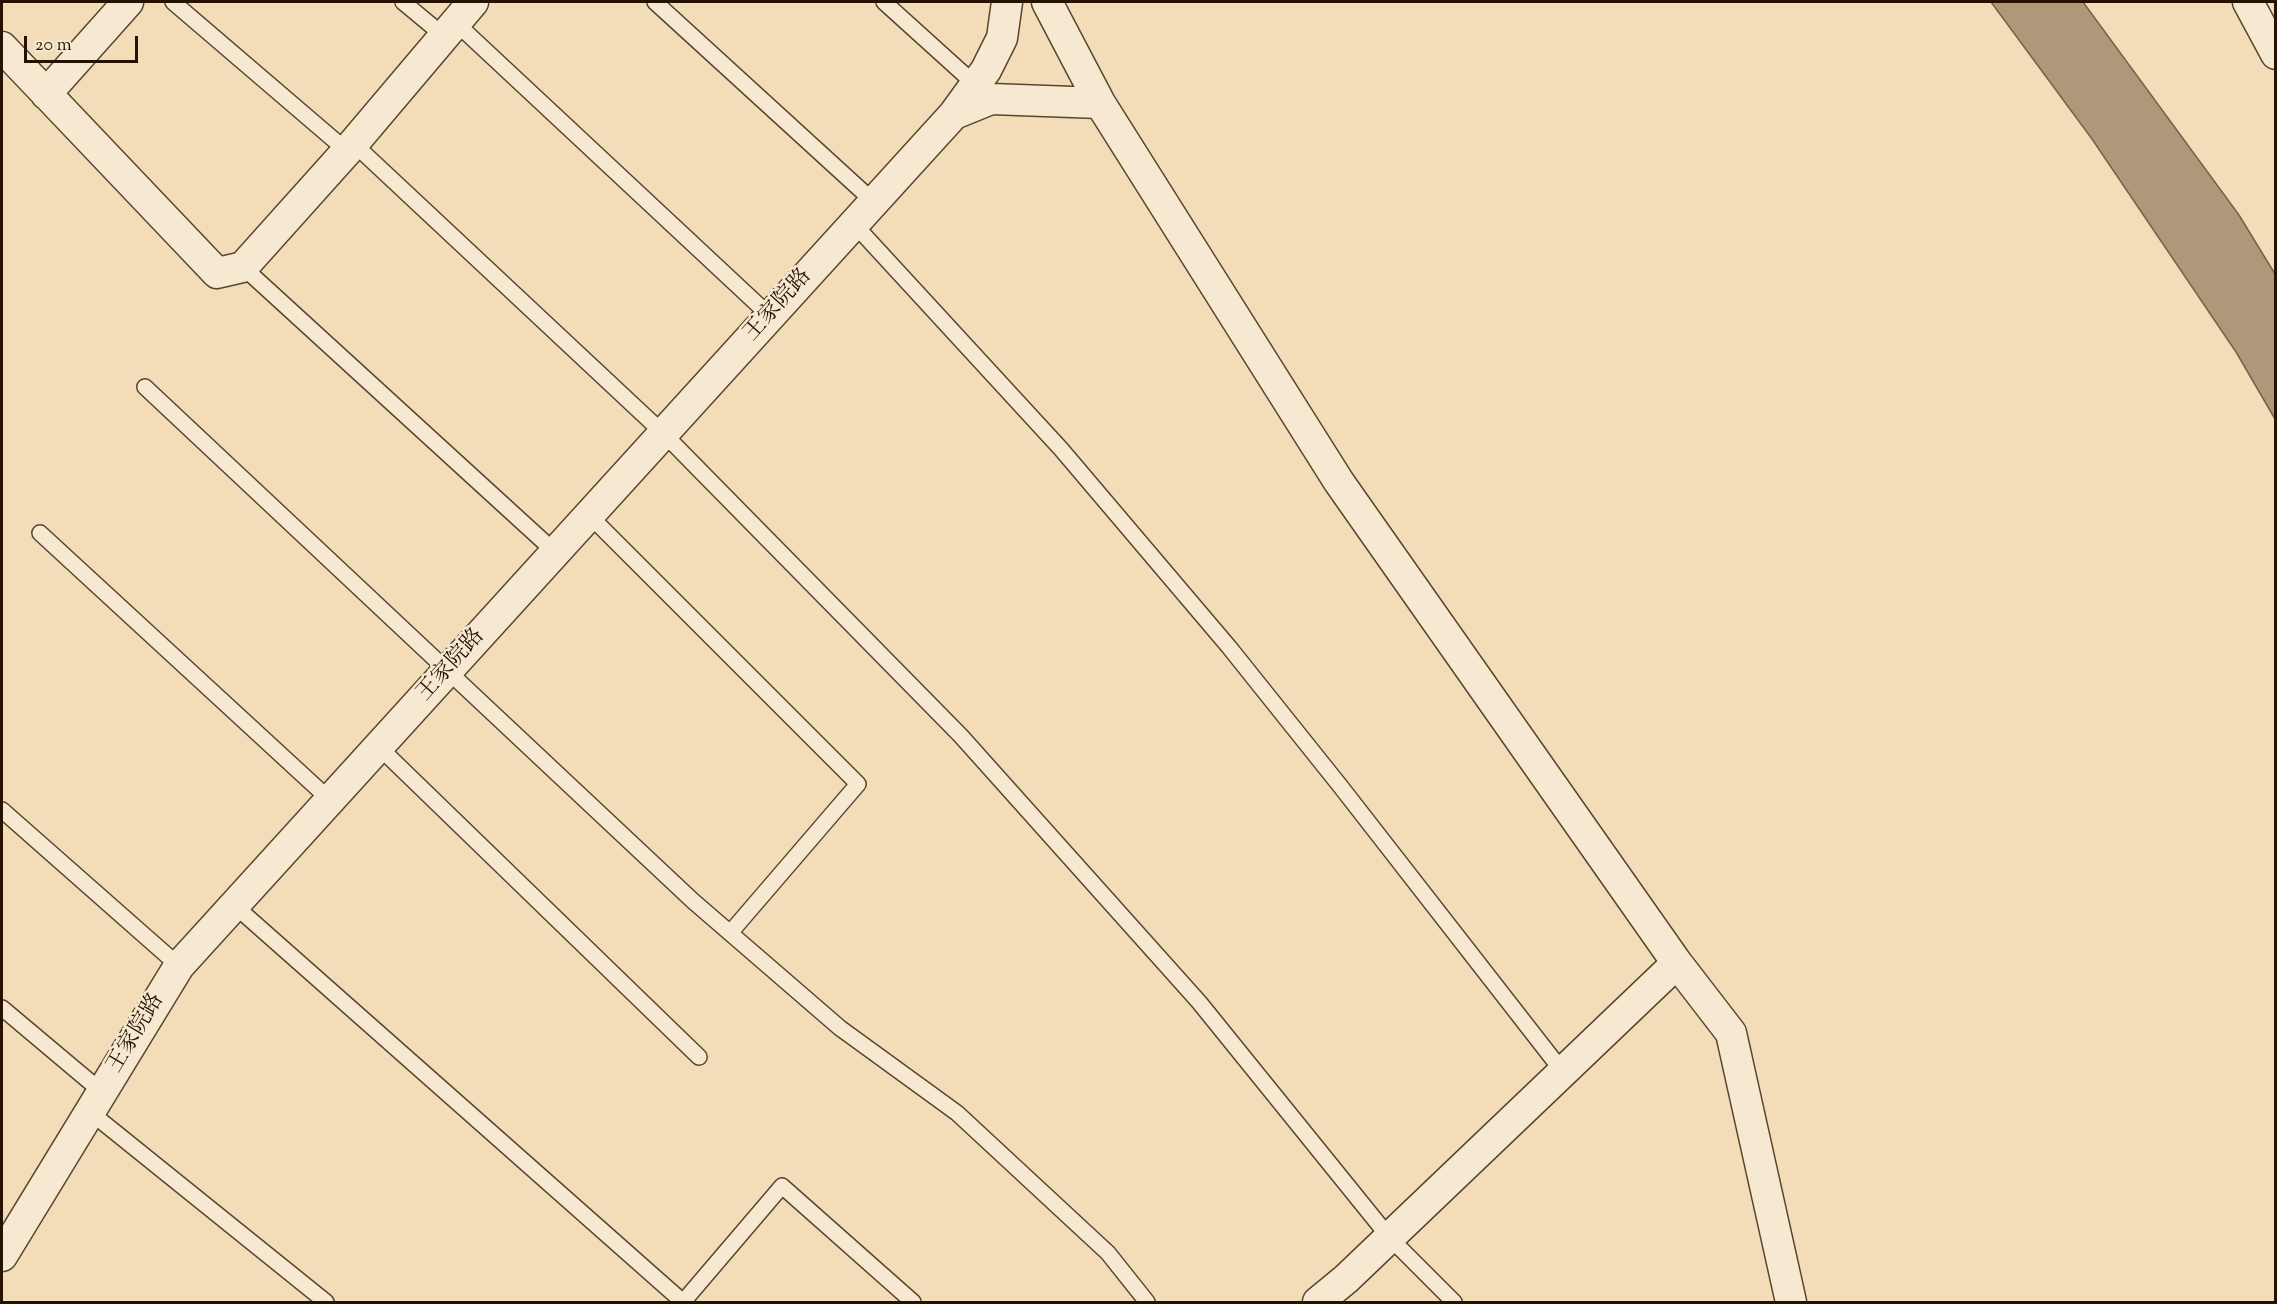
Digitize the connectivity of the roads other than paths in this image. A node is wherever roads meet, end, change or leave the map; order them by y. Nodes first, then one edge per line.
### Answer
1 (128, 2) edge
2 (173, 2) edge
3 (403, 2) edge
4 (655, 2) edge
5 (884, 2) edge
6 (1007, 2) edge
7 (1047, 2) edge
8 (2248, 2) edge
9 (457, 20) edge
10 (2, 47) edge
11 (2276, 54) edge
12 (983, 92) junction
13 (46, 94) junction
14 (1100, 103) junction
15 (350, 147) junction
16 (874, 202) junction
17 (854, 224) junction
18 (243, 267) junction
19 (770, 316) junction
20 (145, 387) dead end
21 (663, 433) junction
22 (589, 514) junction
23 (40, 533) dead end
24 (555, 552) junction
25 (447, 671) junction
26 (379, 747) junction
27 (330, 800) junction
28 (2, 810) edge
29 (234, 905) junction
30 (730, 933) junction
31 (1677, 963) junction
32 (179, 966) junction
33 (2, 1008) edge
34 (699, 1057) dead end
35 (1563, 1072) junction
36 (96, 1102) junction
37 (1389, 1237) junction
38 (2, 1256) edge
39 (326, 1302) edge
40 (683, 1302) edge
41 (914, 1302) edge
42 (1147, 1302) edge
43 (1318, 1302) edge
44 (1454, 1302) edge
45 (1791, 1302) edge

1 - 13 street
2 - 15 lane
3 - 9 lane
4 - 16 lane
5 - 12 lane
6 - 12 street
7 - 14 street
8 - 11 street
9 - 15 street
9 - 19 lane
10 - 13 street
12 - 14 street
12 - 16 street, 王家院路
13 - 18 street
14 - 31 street
15 - 18 street
15 - 21 lane
16 - 17 street, 王家院路
17 - 19 street, 王家院路
17 - 35 lane
18 - 24 lane
19 - 21 street, 王家院路
20 - 25 lane
21 - 22 street, 王家院路
21 - 37 lane
22 - 24 street, 王家院路
22 - 30 lane
23 - 27 lane
24 - 25 street, 王家院路
25 - 26 street, 王家院路
25 - 30 lane
26 - 27 street, 王家院路
26 - 34 lane
27 - 29 street, 王家院路
28 - 32 lane
29 - 32 street, 王家院路
29 - 40 lane
30 - 42 lane
31 - 35 street
31 - 45 street
32 - 36 street, 王家院路
33 - 36 lane
35 - 37 street
36 - 38 street, 王家院路
36 - 39 lane
37 - 43 street
37 - 44 lane
40 - 41 lane

